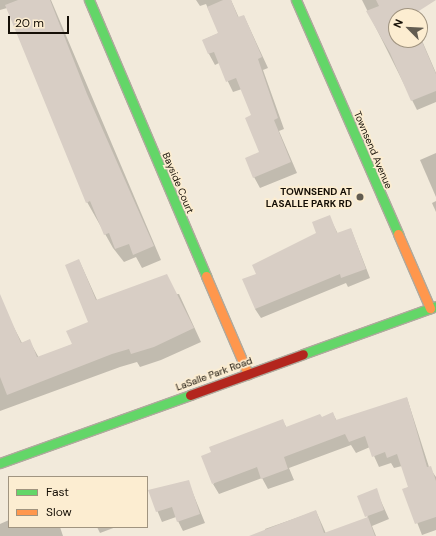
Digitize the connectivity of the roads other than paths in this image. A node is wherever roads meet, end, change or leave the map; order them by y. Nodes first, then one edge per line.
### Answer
1 (89, 0) edge
2 (296, 0) edge
3 (433, 307) edge
4 (248, 374) junction
5 (0, 463) edge

1 - 4 street, Bayside Court
2 - 3 street, Townsend Avenue
3 - 4 street, LaSalle Park Road
4 - 5 street, LaSalle Park Road

